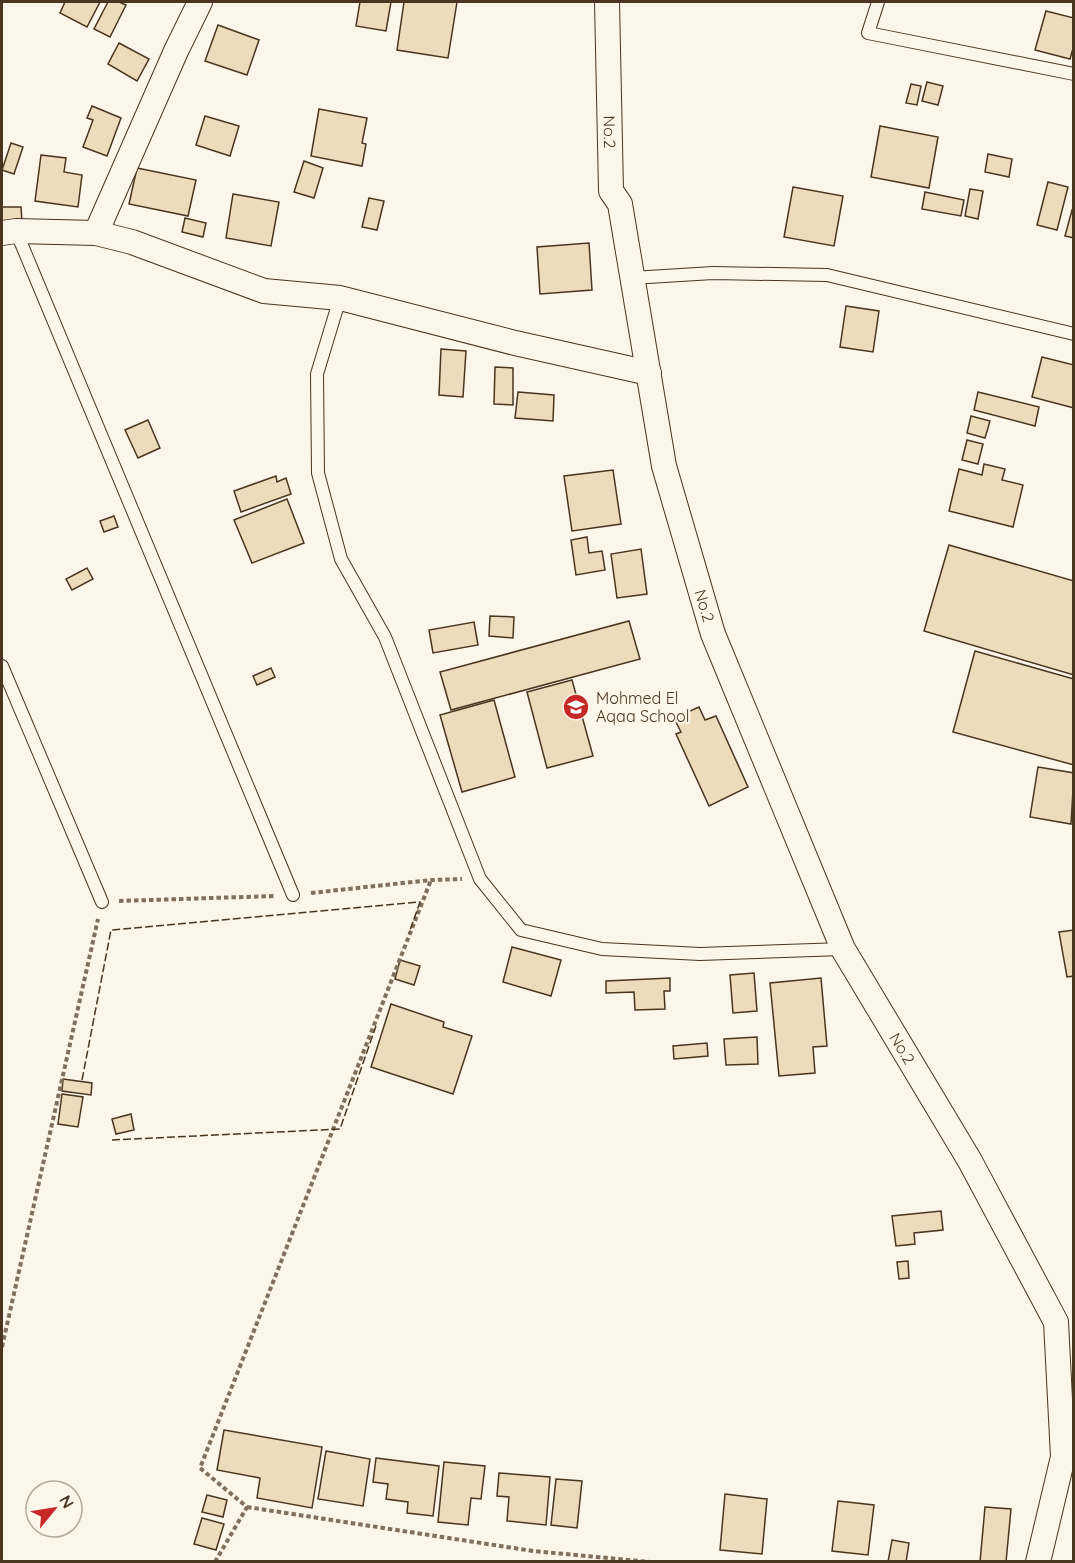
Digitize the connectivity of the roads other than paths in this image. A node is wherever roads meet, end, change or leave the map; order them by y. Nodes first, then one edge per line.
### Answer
1 (201, 2) edge
2 (607, 2) edge
3 (878, 2) edge
4 (1074, 74) edge
5 (9, 232) edge
6 (96, 233) junction
7 (633, 278) junction
8 (340, 298) junction
9 (1074, 334) edge
10 (649, 373) junction
11 (2, 666) edge
12 (293, 895) road end
13 (102, 902) road end
14 (843, 949) junction
15 (1038, 1562) edge

1 - 6 street
2 - 7 street, No.2
3 - 4 lane
5 - 6 street
5 - 12 lane
6 - 8 street
7 - 9 lane
7 - 10 street, No.2
8 - 10 street
8 - 14 lane
10 - 14 street, No.2
11 - 13 lane
14 - 15 street, No.2

